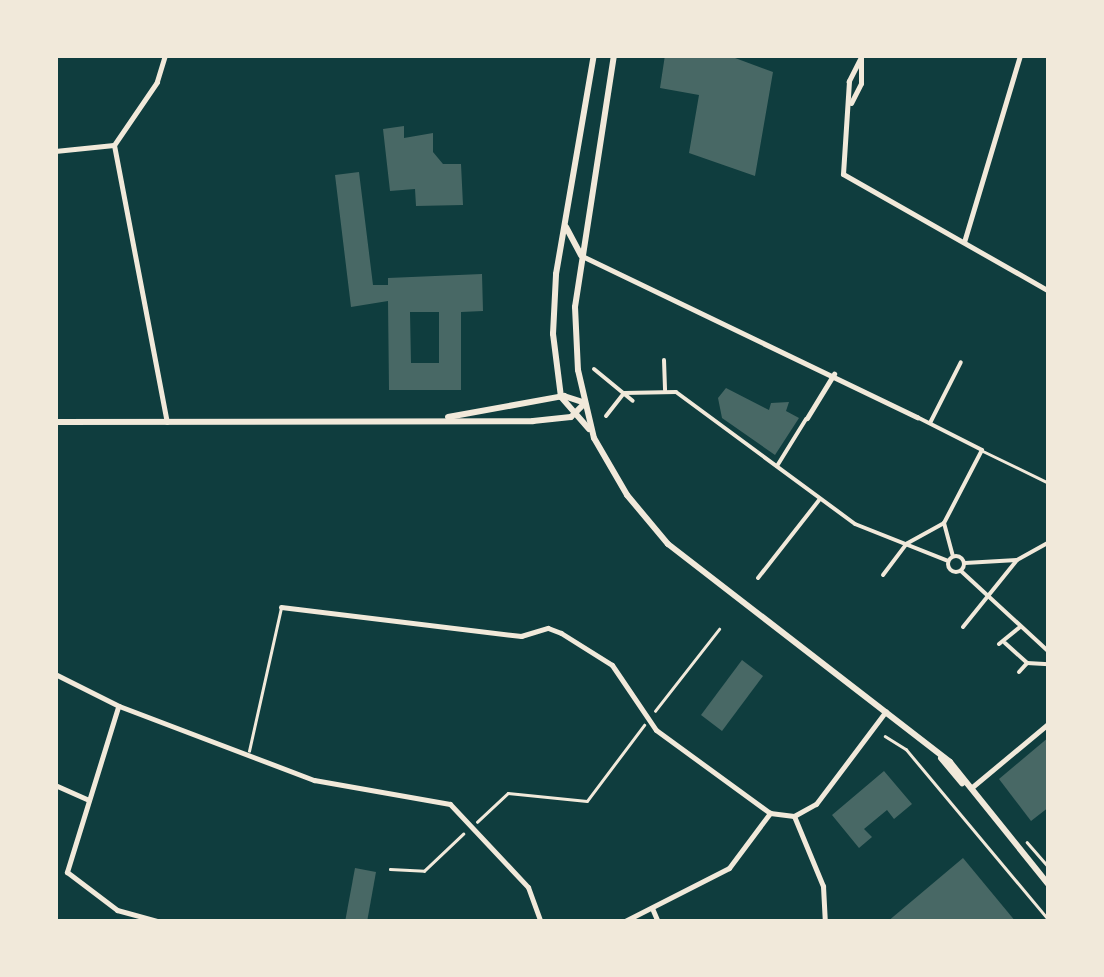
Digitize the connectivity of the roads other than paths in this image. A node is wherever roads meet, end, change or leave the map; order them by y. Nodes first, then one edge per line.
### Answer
1 (164, 55) edge
2 (594, 55) edge
3 (614, 55) edge
4 (1020, 55) edge
5 (861, 57) edge
6 (850, 103) junction
7 (114, 145) junction
8 (55, 152) edge
9 (566, 226) junction
10 (964, 242) junction
11 (582, 256) junction
12 (1049, 290) edge
13 (664, 360) dead end
14 (961, 362) dead end
15 (594, 369) dead end
16 (834, 374) junction
17 (665, 392) junction
18 (624, 394) junction
19 (561, 397) junction
20 (633, 401) dead end
21 (584, 404) junction
22 (574, 416) junction
23 (606, 416) dead end
24 (917, 417) joint
25 (807, 418) joint
26 (427, 420) junction
27 (55, 422) edge
28 (166, 422) junction
29 (930, 424) junction
30 (590, 430) junction
31 (982, 450) junction
32 (777, 466) junction
33 (1049, 483) edge
34 (820, 498) junction
35 (944, 524) junction
36 (1049, 542) edge
37 (906, 544) junction
38 (930, 554) junction
39 (951, 558) junction
40 (927, 560) dead end
41 (1017, 560) junction
42 (965, 563) junction
43 (961, 571) junction
44 (883, 575) dead end
45 (758, 578) dead end
46 (985, 599) junction
47 (972, 603) dead end
48 (282, 606) joint
49 (979, 607) junction
50 (963, 627) dead end
51 (1019, 628) junction
52 (1049, 652) edge
53 (1026, 663) junction
54 (1049, 664) edge
55 (1019, 672) dead end
56 (55, 674) edge
57 (118, 706) junction
58 (886, 710) junction
59 (1049, 723) edge
60 (248, 756) junction
61 (55, 784) edge
62 (969, 790) junction
63 (89, 800) junction
64 (770, 814) junction
65 (794, 816) junction
66 (1049, 886) edge
67 (652, 908) junction
68 (116, 910) junction
69 (115, 922) edge
70 (161, 922) edge
71 (540, 922) edge
72 (623, 922) edge
73 (658, 922) edge
74 (826, 922) edge

1 - 7 street
2 - 9 street
3 - 11 street
4 - 10 street
5 - 6 street
5 - 6 street
6 - 10 street
7 - 8 street
7 - 28 street
9 - 11 street
9 - 19 street
10 - 12 street
11 - 16 street
11 - 21 street
13 - 17 street
14 - 29 street
15 - 18 street
16 - 24 street
16 - 25 street
17 - 18 street
17 - 32 street
18 - 20 street
18 - 23 street
19 - 21 street
19 - 22 street
19 - 26 street
21 - 22 street
21 - 30 street
22 - 26 street
22 - 30 street
24 - 29 street
25 - 32 street
26 - 28 street
27 - 28 street
29 - 31 street
30 - 58 street
31 - 33 lane
31 - 35 street
32 - 34 street
34 - 37 street
34 - 45 street
35 - 37 street
35 - 39 street
36 - 41 street
37 - 38 street
37 - 44 street
38 - 39 street
38 - 40 street
39 - 42 street
39 - 43 street
41 - 42 street
41 - 46 street
42 - 43 street
43 - 46 street
46 - 49 street
46 - 51 street
47 - 49 street
48 - 60 lane
48 - 64 street
49 - 50 street
51 - 52 street
51 - 53 street
53 - 54 street
53 - 55 street
56 - 57 street
57 - 60 street
57 - 63 street
58 - 62 street
58 - 65 street
59 - 62 street
60 - 71 street
61 - 63 street
62 - 66 street
63 - 68 street
64 - 65 street
64 - 67 street
65 - 74 street
67 - 72 street
67 - 73 street
68 - 69 lane
68 - 70 street

